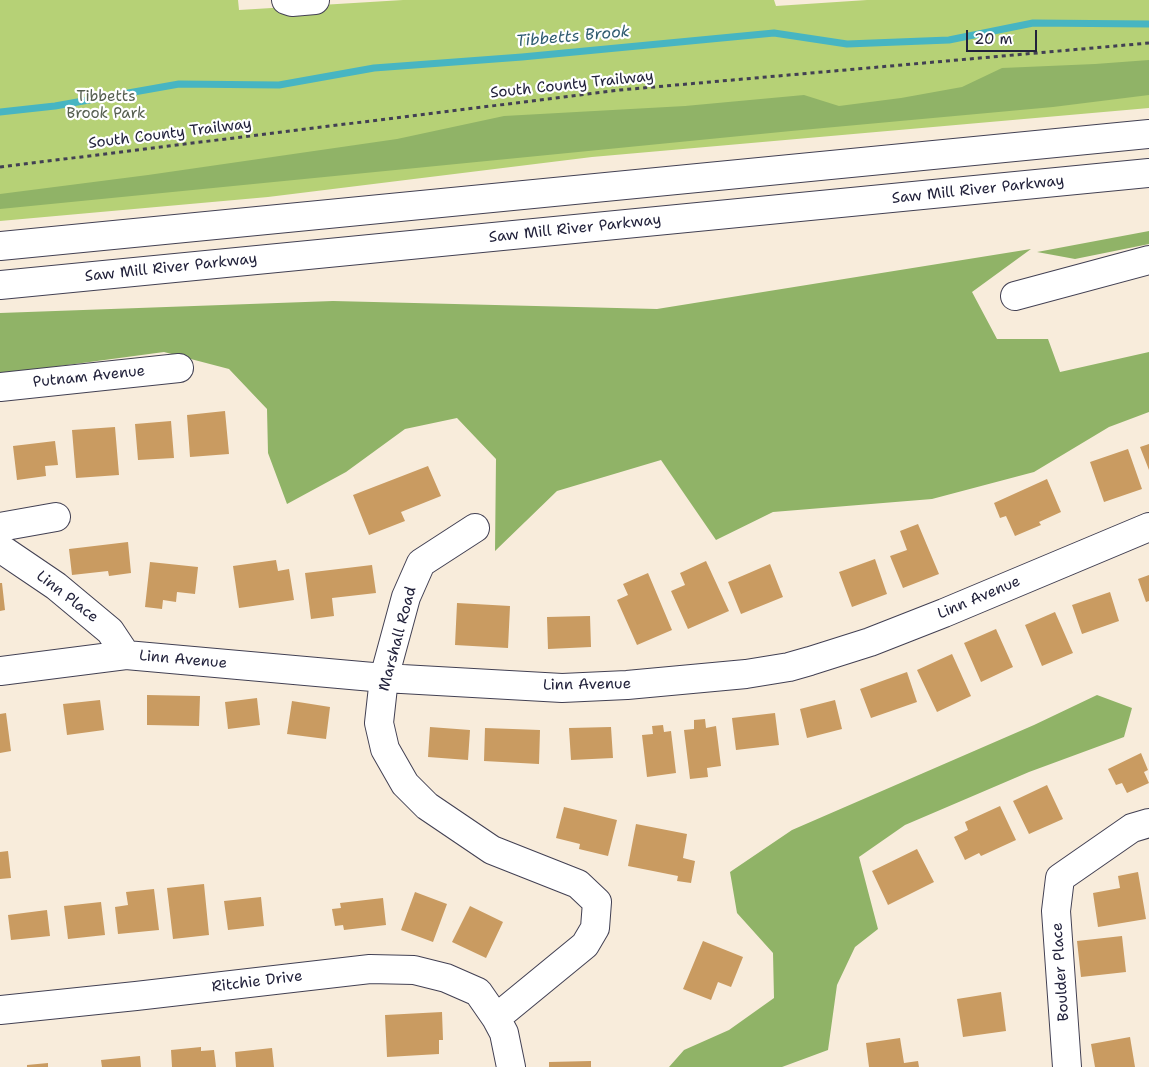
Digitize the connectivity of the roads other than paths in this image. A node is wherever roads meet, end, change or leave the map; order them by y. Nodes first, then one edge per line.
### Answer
1 (286, 0) edge
2 (315, 0) edge
3 (1149, 134) edge
4 (1149, 173) edge
5 (0, 246) edge
6 (1149, 260) edge
7 (0, 285) edge
8 (1015, 296) dead end
9 (179, 368) dead end
10 (0, 387) edge
11 (56, 517) dead end
12 (0, 527) edge
13 (1149, 527) edge
14 (475, 528) dead end
15 (0, 548) edge
16 (126, 655) junction
17 (0, 671) edge
18 (384, 678) junction
19 (1149, 823) edge
20 (0, 1010) edge
21 (496, 1018) junction
22 (511, 1067) edge
23 (1068, 1067) edge

1 - 2 main road
3 - 5 main road
4 - 7 main road, Saw Mill River Parkway
6 - 8 main road
9 - 10 main road, Putnam Avenue
11 - 12 main road
13 - 18 main road, Linn Avenue
14 - 18 main road, Marshall Road
15 - 16 main road, Linn Place
16 - 17 main road, Linn Avenue
16 - 18 main road, Linn Avenue
18 - 21 main road, Marshall Road
19 - 23 main road, Boulder Place
20 - 21 main road, Ritchie Drive
21 - 22 main road

